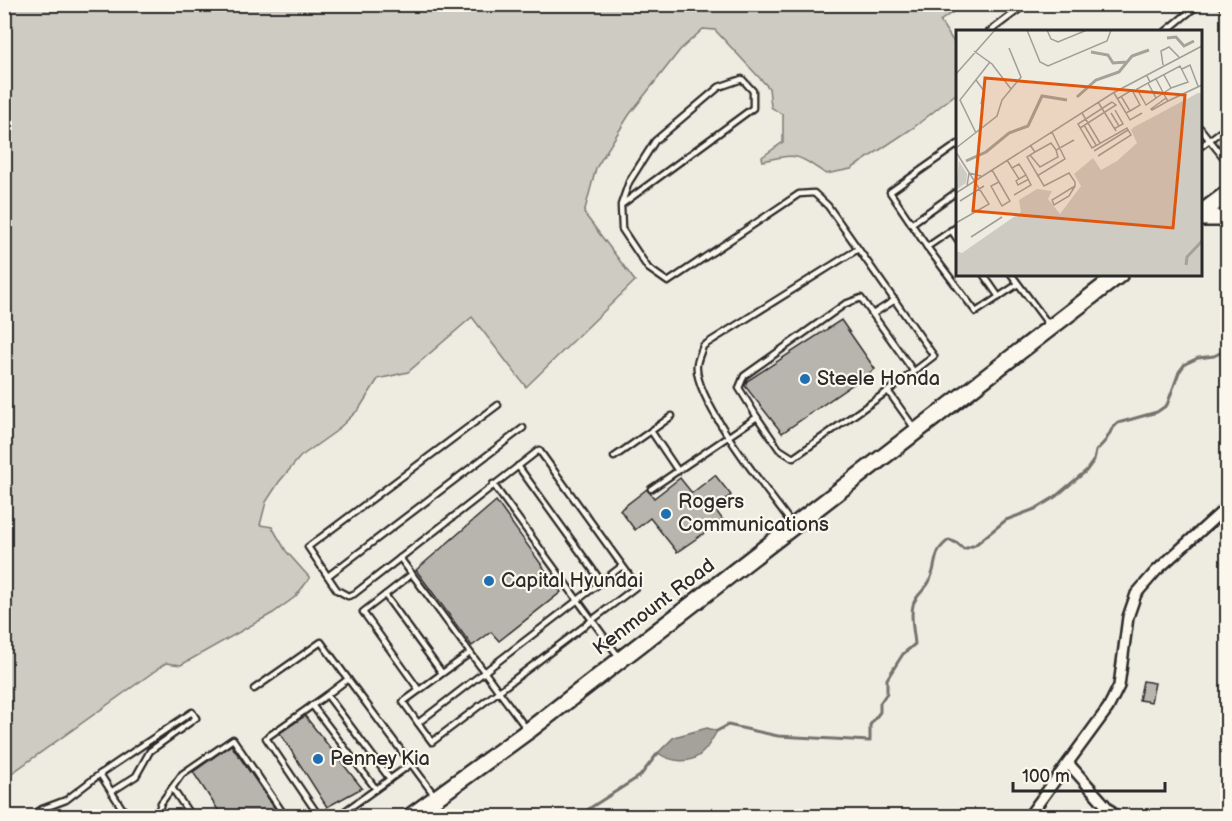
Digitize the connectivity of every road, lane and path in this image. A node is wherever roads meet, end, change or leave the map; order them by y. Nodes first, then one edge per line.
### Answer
1 (1181, 4) edge
2 (1199, 4) edge
3 (1025, 5) edge
4 (1188, 13) junction
5 (992, 30) edge
6 (1167, 30) edge
7 (1227, 126) edge
8 (1202, 130) edge
9 (1210, 140) junction
10 (956, 145) edge
11 (1202, 146) edge
12 (1227, 163) edge
13 (956, 192) edge
14 (1227, 193) edge
15 (621, 205) junction
16 (1202, 214) edge
17 (1202, 216) edge
18 (1227, 218) edge
19 (911, 224) junction
20 (956, 227) edge
21 (951, 230) junction
22 (956, 238) edge
23 (927, 247) junction
24 (858, 249) junction
25 (984, 276) edge
26 (1012, 276) edge
27 (1117, 276) edge
28 (1018, 284) junction
29 (999, 297) junction
30 (895, 300) junction
31 (873, 314) junction
32 (1051, 328) junction
33 (914, 372) junction
34 (888, 391) junction
35 (498, 405) dead end
36 (672, 416) dead end
37 (757, 417) junction
38 (523, 428) dead end
39 (651, 431) junction
40 (917, 431) junction
41 (728, 436) junction
42 (615, 457) dead end
43 (518, 466) junction
44 (678, 471) junction
45 (493, 484) junction
46 (651, 489) dead end
47 (1227, 506) edge
48 (794, 527) junction
49 (400, 558) junction
50 (622, 566) junction
51 (412, 574) junction
52 (328, 576) junction
53 (601, 581) junction
54 (385, 595) junction
55 (577, 599) junction
56 (592, 621) junction
57 (470, 653) junction
58 (620, 660) junction
59 (484, 671) junction
60 (442, 673) junction
61 (348, 680) junction
62 (254, 689) dead end
63 (419, 690) junction
64 (499, 692) junction
65 (327, 694) junction
66 (312, 705) junction
67 (418, 723) junction
68 (528, 730) junction
69 (1068, 763) junction
70 (411, 764) junction
71 (100, 774) junction
72 (390, 779) junction
73 (172, 788) junction
74 (376, 789) junction
75 (111, 792) junction
76 (436, 798) junction
77 (159, 814) edge
78 (32, 816) edge
79 (127, 816) edge
80 (152, 816) edge
81 (191, 816) edge
82 (285, 816) edge
83 (319, 816) edge
84 (338, 816) edge
85 (411, 816) edge
86 (1029, 816) edge
87 (1115, 816) edge

1 - 4 lane
2 - 4 lane
3 - 5 lane
4 - 6 lane
7 - 9 lane
8 - 9 lane
9 - 11 lane
9 - 12 lane
10 - 19 lane
13 - 19 lane
14 - 16 main road
15 - 15 lane
15 - 24 lane
17 - 18 main road
19 - 23 lane
20 - 21 lane
21 - 22 lane
21 - 23 lane
23 - 29 lane
24 - 30 lane
24 - 41 lane
25 - 29 lane
26 - 28 lane
27 - 32 main road, Kenmount Road
28 - 29 lane
28 - 32 lane
30 - 31 lane
30 - 33 lane
31 - 33 lane
31 - 37 lane
32 - 40 main road, Kenmount Road
33 - 34 lane
34 - 37 lane
34 - 40 lane
35 - 52 lane
36 - 39 lane
37 - 41 lane
38 - 52 lane
39 - 42 lane
39 - 44 lane
40 - 48 main road, Kenmount Road
41 - 44 lane
41 - 48 lane
43 - 45 lane
43 - 50 lane
43 - 53 lane
44 - 46 lane
45 - 49 lane
45 - 55 lane
47 - 69 street
48 - 58 main road, Kenmount Road
49 - 51 lane
49 - 52 lane
50 - 53 lane
50 - 56 lane
51 - 54 lane
51 - 57 lane
53 - 55 lane
54 - 60 lane
54 - 63 lane
55 - 56 lane
55 - 59 lane
56 - 58 lane
56 - 64 lane
57 - 59 lane
57 - 60 lane
58 - 68 main road, Kenmount Road
59 - 64 lane
59 - 67 lane
60 - 63 lane
61 - 62 lane
61 - 65 lane
61 - 70 lane
63 - 67 lane
64 - 67 lane
64 - 68 lane
65 - 66 lane
65 - 72 lane
66 - 74 lane
66 - 83 lane
68 - 76 main road, Kenmount Road
69 - 86 street
69 - 87 street
70 - 72 lane
70 - 76 lane
71 - 75 lane
71 - 75 lane
71 - 78 lane
72 - 74 lane
73 - 77 lane
73 - 81 lane
73 - 82 lane
74 - 84 lane
75 - 79 lane
76 - 85 main road, Kenmount Road
77 - 80 lane

